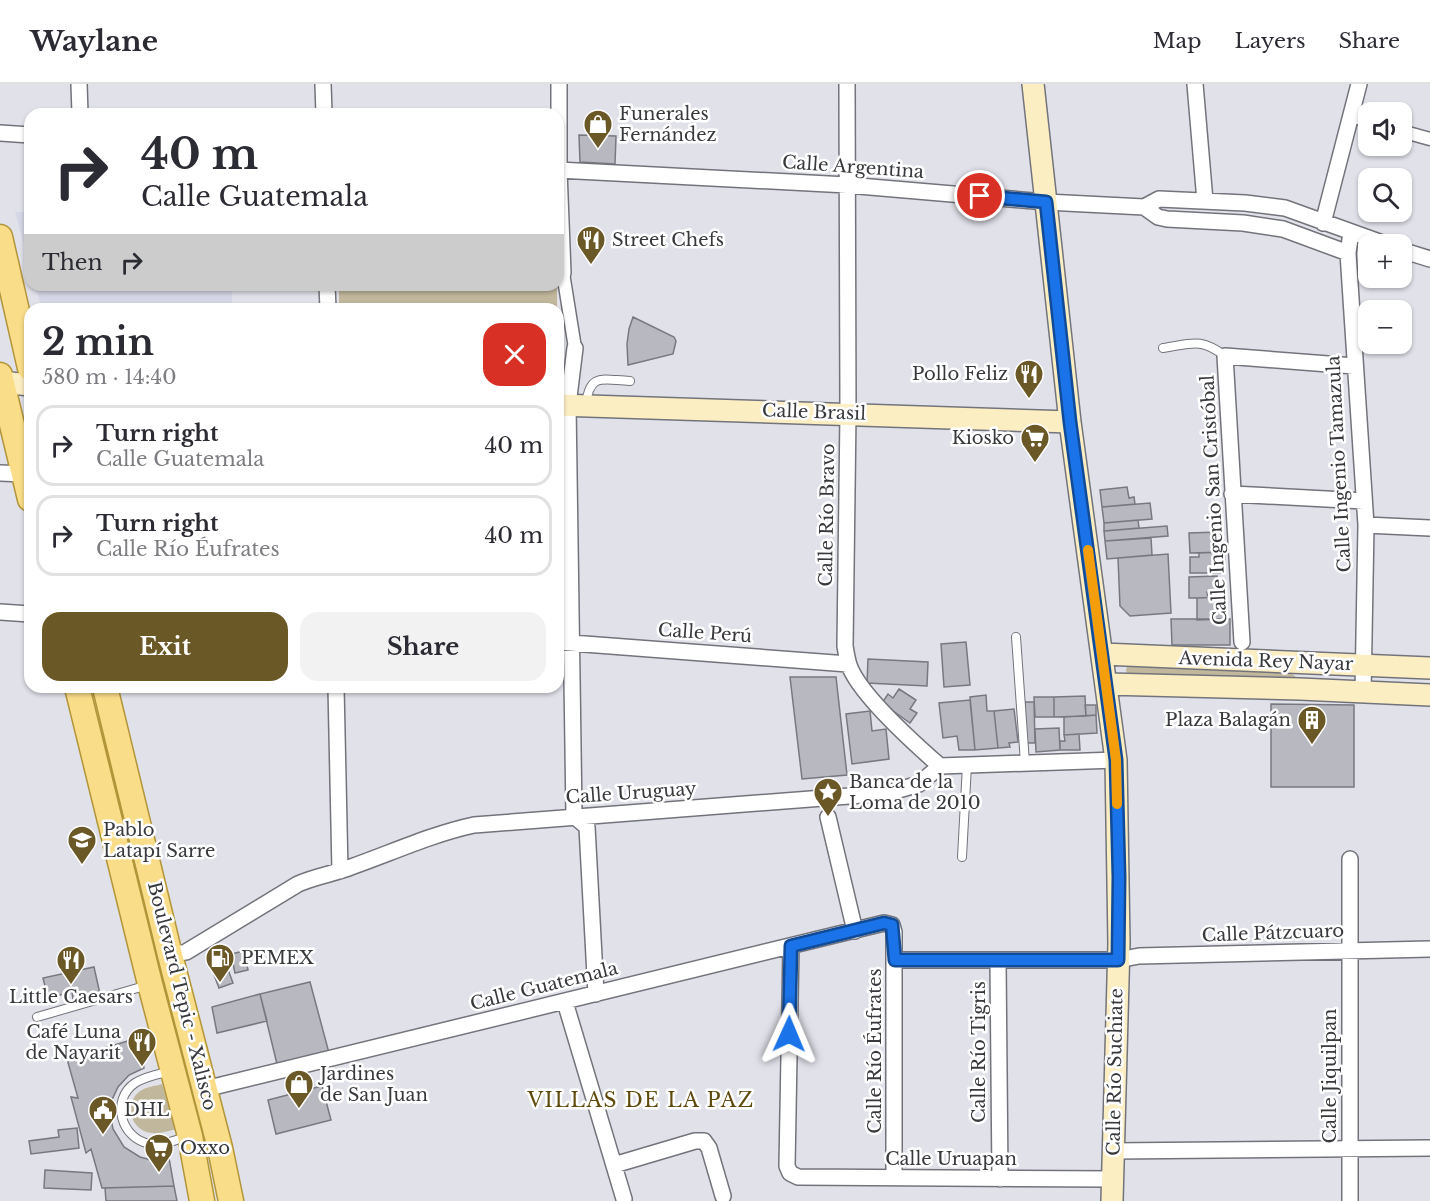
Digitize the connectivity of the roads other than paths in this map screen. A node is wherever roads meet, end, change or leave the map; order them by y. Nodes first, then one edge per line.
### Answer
1 (80, 84) edge
2 (323, 84) edge
3 (559, 84) edge
4 (847, 84) edge
5 (1033, 84) edge
6 (1195, 84) edge
7 (1359, 84) edge
8 (80, 108) edge
9 (324, 108) edge
10 (559, 108) edge
11 (1351, 116) junction
12 (1358, 118) edge
13 (0, 133) edge
14 (1412, 134) edge
15 (24, 135) edge
16 (1430, 139) edge
17 (564, 170) edge
18 (847, 185) junction
19 (1204, 201) junction
20 (1046, 202) junction
21 (1144, 207) junction
22 (1323, 223) junction
23 (1351, 233) junction
24 (1358, 235) edge
25 (0, 237) edge
26 (1348, 253) junction
27 (1412, 253) edge
28 (1430, 259) edge
29 (564, 279) edge
30 (0, 288) edge
31 (24, 342) edge
32 (575, 348) joint
33 (1163, 348) dead end
34 (1225, 356) junction
35 (1354, 366) junction
36 (24, 376) edge
37 (1, 380) edge
38 (630, 381) dead end
39 (24, 382) edge
40 (24, 404) edge
41 (571, 405) edge
42 (848, 413) junction
43 (1070, 422) junction
44 (0, 473) edge
45 (24, 474) joint
46 (1232, 494) junction
47 (1364, 501) junction
48 (1366, 525) junction
49 (1430, 528) edge
50 (0, 612) edge
51 (24, 614) edge
52 (1016, 637) dead end
53 (564, 642) edge
54 (1242, 642) dead end
55 (1103, 654) junction
56 (1300, 662) junction
57 (848, 664) junction
58 (1363, 665) junction
59 (1430, 668) edge
60 (1107, 684) junction
61 (1300, 689) junction
62 (1363, 692) junction
63 (78, 693) edge
64 (96, 693) edge
65 (107, 693) edge
66 (336, 693) edge
67 (1430, 695) edge
68 (114, 722) junction
69 (1116, 760) junction
70 (1025, 763) junction
71 (967, 765) junction
72 (940, 766) junction
73 (574, 816) junction
74 (828, 817) dead end
75 (111, 825) junction
76 (962, 857) dead end
77 (1350, 859) dead end
78 (340, 872) junction
79 (892, 925) joint
80 (855, 931) junction
81 (791, 946) junction
82 (1430, 949) edge
83 (1349, 950) junction
84 (170, 955) junction
85 (895, 960) junction
86 (1118, 960) junction
87 (998, 962) junction
88 (150, 984) junction
89 (596, 994) junction
90 (565, 1002) junction
91 (37, 1017) dead end
92 (172, 1071) junction
93 (205, 1089) junction
94 (189, 1136) junction
95 (220, 1148) junction
96 (1430, 1148) edge
97 (1350, 1149) junction
98 (1113, 1151) junction
99 (614, 1165) junction
100 (894, 1178) junction
101 (1000, 1179) junction
102 (1112, 1179) junction
103 (723, 1196) dead end
104 (624, 1199) dead end
105 (202, 1201) edge
106 (231, 1201) edge
107 (1112, 1201) edge
108 (1350, 1201) edge

1 - 8 street
2 - 9 street
3 - 10 street
4 - 18 street, Calle Río Bravo
5 - 20 main road, Calle Río Suchiate
6 - 19 street
7 - 11 street
11 - 12 street
11 - 22 street
13 - 15 street
14 - 16 street
17 - 18 street, Calle Argentina
18 - 20 street, Calle Argentina
18 - 42 street, Calle Río Bravo
19 - 21 street
19 - 22 street
20 - 21 street, Calle Argentina
20 - 43 main road, Calle Río Suchiate
21 - 26 street
22 - 23 street
23 - 24 street
23 - 26 street, Calle Ingenio Tamazula
25 - 31 main road
26 - 35 street, Calle Ingenio Tamazula
27 - 28 street
29 - 32 street
30 - 36 main road
32 - 41 street
33 - 34 lane
34 - 35 street
34 - 46 street, Calle Ingenio San Cristóbal
35 - 47 street, Calle Ingenio Tamazula
37 - 39 main road
37 - 40 main road
37 - 45 main road
38 - 41 lane
41 - 42 main road, Calle Brasil
41 - 53 street
42 - 43 main road, Calle Brasil
42 - 57 street, Calle Río Bravo
43 - 55 main road, Calle Río Suchiate
44 - 45 street
46 - 47 street
46 - 54 street, Calle Ingenio San Cristóbal
47 - 48 street, Calle Ingenio Tamazula
48 - 49 street
48 - 58 street, Calle Ingenio Tamazula
50 - 51 street
52 - 70 lane
53 - 57 street, Calle Perú
53 - 73 street
55 - 56 main road, Avenida Rey Nayar
55 - 60 main road, Calle Río Suchiate
56 - 58 main road, Avenida Rey Nayar
56 - 61 main road
57 - 72 street, Calle Río Bravo
58 - 59 main road, Avenida Rey Nayar
58 - 62 street, Calle Ingenio Tamazula
60 - 61 main road, Avenida Rey Nayar
60 - 69 main road, Calle Río Suchiate
61 - 62 main road, Avenida Rey Nayar
62 - 67 main road, Avenida Rey Nayar
63 - 75 main road, Boulevard Tepic - Xalisco
64 - 68 main road
65 - 68 main road, Boulevard Tepic - Xalisco
66 - 78 street
68 - 84 main road, Boulevard Tepic - Xalisco
69 - 70 street
69 - 86 main road, Calle Río Suchiate
70 - 71 street
71 - 72 street
71 - 76 lane
72 - 73 street, Calle Uruguay
73 - 78 street, Calle Uruguay
73 - 89 street
74 - 80 street
75 - 84 main road
75 - 88 main road, Boulevard Tepic - Xalisco
77 - 83 street, Calle Jiquilpan
78 - 84 street, Calle Uruguay
79 - 80 street, Calle Guatemala
79 - 85 street, Calle Río Éufrates
80 - 81 street, Calle Guatemala
81 - 89 street, Calle Guatemala
81 - 100 street, Calle Uruapan
82 - 83 street, Calle Pátzcuaro
83 - 86 street, Calle Pátzcuaro
83 - 97 street, Calle Jiquilpan
84 - 93 main road, Boulevard Tepic - Xalisco
85 - 87 street
85 - 100 street, Calle Río Éufrates
86 - 87 street
86 - 98 main road, Calle Río Suchiate
87 - 101 street, Calle Río Tigris
88 - 91 lane
88 - 92 main road, Boulevard Tepic - Xalisco
89 - 90 street, Calle Guatemala
90 - 93 street, Calle Guatemala
90 - 99 street
92 - 94 main road, Boulevard Tepic - Xalisco
92 - 94 lane
92 - 95 main road
93 - 95 main road, Boulevard Tepic - Xalisco
94 - 105 main road, Boulevard Tepic - Xalisco
95 - 106 main road, Boulevard Tepic - Xalisco
96 - 97 street
97 - 98 street
97 - 108 street, Calle Jiquilpan
98 - 102 main road, Calle Río Suchiate
99 - 103 street
99 - 104 street
100 - 101 street, Calle Uruapan
101 - 102 street, Calle Uruapan
102 - 107 main road, Calle Río Suchiate

